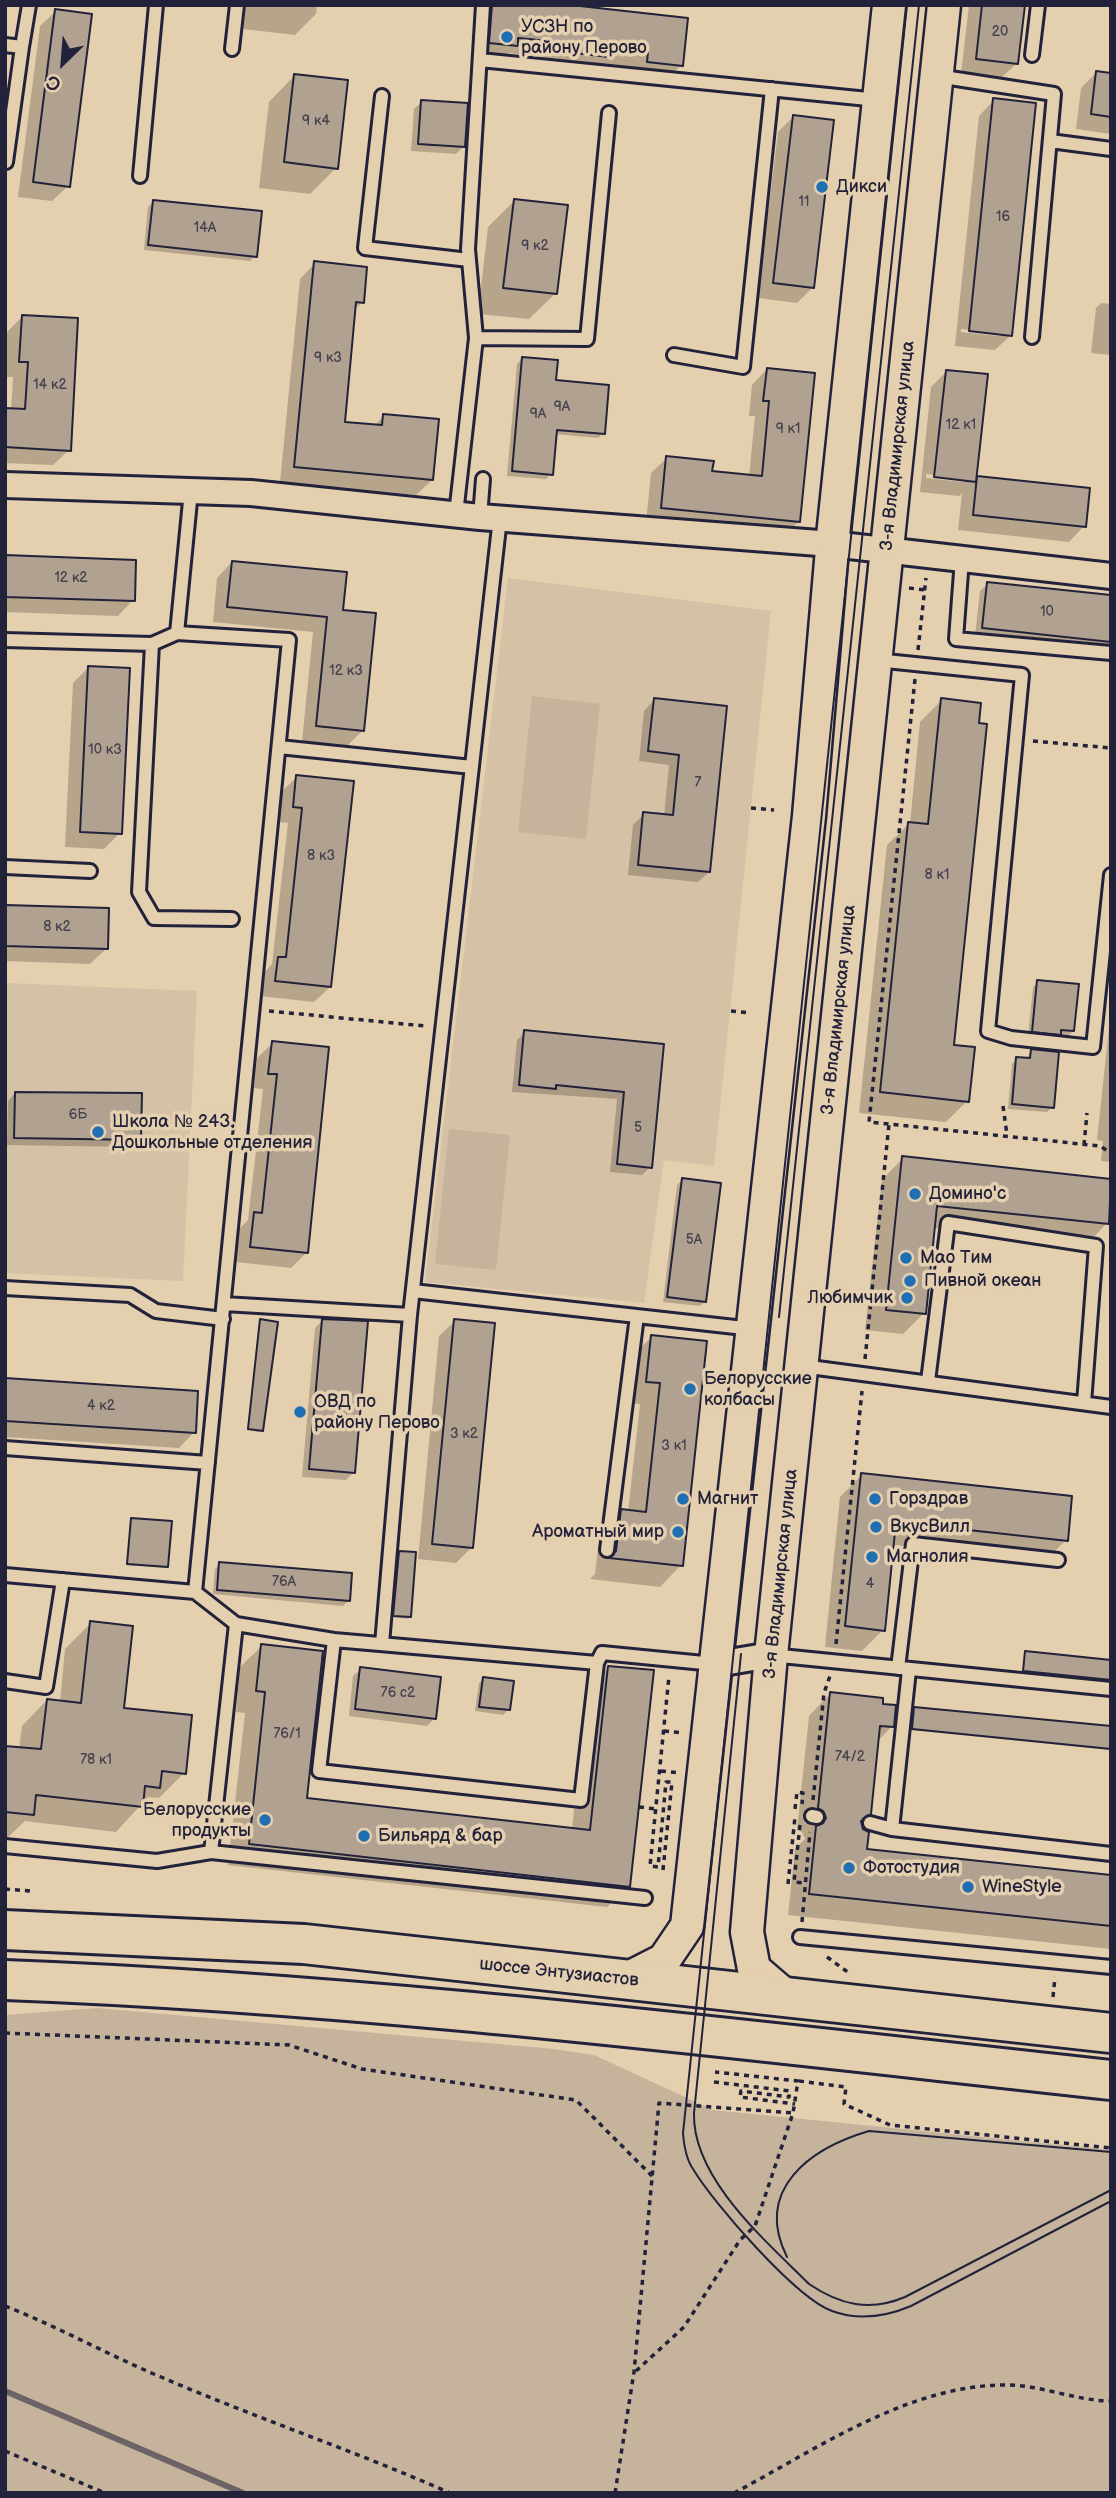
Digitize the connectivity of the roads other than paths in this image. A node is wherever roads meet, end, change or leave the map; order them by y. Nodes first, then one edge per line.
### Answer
1 (29, 5) edge
2 (156, 5) edge
3 (237, 5) edge
4 (483, 5) edge
5 (944, 5) edge
6 (1038, 5) edge
7 (885, 6) edge
8 (5, 45) edge
9 (22, 47) junction
10 (232, 49) dead end
11 (1032, 55) dead end
12 (480, 60) junction
13 (936, 76) junction
14 (772, 89) junction
15 (382, 96) dead end
16 (879, 100) junction
17 (609, 113) dead end
18 (1050, 141) junction
19 (1111, 149) edge
20 (6, 162) edge
21 (140, 176) dead end
22 (469, 260) junction
23 (1032, 337) dead end
24 (476, 338) junction
25 (674, 355) dead end
26 (483, 479) dead end
27 (5, 485) edge
28 (191, 491) junction
29 (479, 516) junction
30 (832, 544) junction
31 (887, 551) junction
32 (962, 559) junction
33 (1111, 576) edge
34 (177, 633) junction
35 (5, 640) edge
36 (152, 644) junction
37 (1111, 653) edge
38 (876, 660) junction
39 (279, 747) junction
40 (472, 767) junction
41 (5, 867) edge
42 (89, 871) dead end
43 (1111, 875) edge
44 (232, 919) dead end
45 (5, 1288) edge
46 (413, 1291) junction
47 (224, 1304) junction
48 (410, 1315) junction
49 (637, 1316) junction
50 (223, 1318) junction
51 (754, 1329) junction
52 (802, 1366) junction
53 (928, 1381) junction
54 (1084, 1404) junction
55 (1111, 1407) edge
56 (5, 1448) edge
57 (208, 1463) junction
58 (607, 1550) dead end
59 (1058, 1560) dead end
60 (5, 1575) edge
61 (63, 1580) junction
62 (195, 1592) junction
63 (236, 1624) junction
64 (334, 1640) junction
65 (382, 1644) junction
66 (772, 1655) junction
67 (597, 1663) junction
68 (716, 1664) junction
69 (904, 1669) junction
70 (5, 1681) edge
71 (1111, 1689) edge
72 (870, 1824) dead end
73 (892, 1829) junction
74 (5, 1846) edge
75 (211, 1852) junction
76 (1111, 1854) edge
77 (645, 1898) dead end
78 (5, 1930) edge
79 (800, 1937) road end
80 (1111, 1967) edge
81 (5, 1980) edge
82 (625, 1980) junction
83 (789, 1999) junction
84 (1111, 2033) edge
85 (1111, 2080) edge

1 - 9 lane
2 - 21 lane
3 - 10 lane
4 - 12 lane
5 - 13 street, 3-я Владимирская улица
6 - 11 lane
7 - 16 street
8 - 9 lane
9 - 20 lane
12 - 14 lane
12 - 22 lane
13 - 18 lane
13 - 31 street, 3-я Владимирская улица
14 - 16 lane
14 - 25 lane
15 - 22 lane
16 - 30 street
17 - 24 lane
18 - 19 lane
18 - 23 lane
22 - 24 lane
24 - 29 lane
26 - 29 lane
27 - 28 street
28 - 29 street
28 - 34 lane
29 - 30 street
29 - 40 lane
30 - 31 street
30 - 51 street
31 - 32 street
31 - 38 street, 3-я Владимирская улица
32 - 33 street
32 - 37 lane
34 - 36 lane
34 - 39 lane
35 - 36 lane
36 - 44 lane
38 - 43 lane
38 - 52 street, 3-я Владимирская улица
39 - 40 lane
39 - 47 lane
40 - 46 lane
41 - 42 lane
45 - 50 lane
46 - 48 lane
46 - 49 lane
47 - 48 lane
47 - 50 lane
48 - 65 lane
49 - 51 lane
49 - 58 lane
50 - 57 lane
51 - 68 street
52 - 53 lane
52 - 66 street, 3-я Владимирская улица
53 - 54 lane
53 - 54 lane
54 - 55 lane
56 - 57 lane
57 - 62 lane
59 - 69 lane
60 - 61 lane
61 - 62 lane
61 - 70 lane
62 - 63 lane
63 - 64 lane
63 - 75 lane
64 - 65 lane
64 - 67 lane
65 - 67 lane
66 - 68 street
66 - 69 lane
66 - 83 street, 3-я Владимирская улица
67 - 68 lane
68 - 82 street
69 - 71 lane
69 - 73 lane
72 - 73 lane
73 - 76 lane
74 - 75 lane
75 - 77 lane
78 - 82 main road, шоссе Энтузиастов
79 - 80 lane
81 - 85 main road
82 - 83 main road, шоссе Энтузиастов
83 - 84 main road, шоссе Энтузиастов

